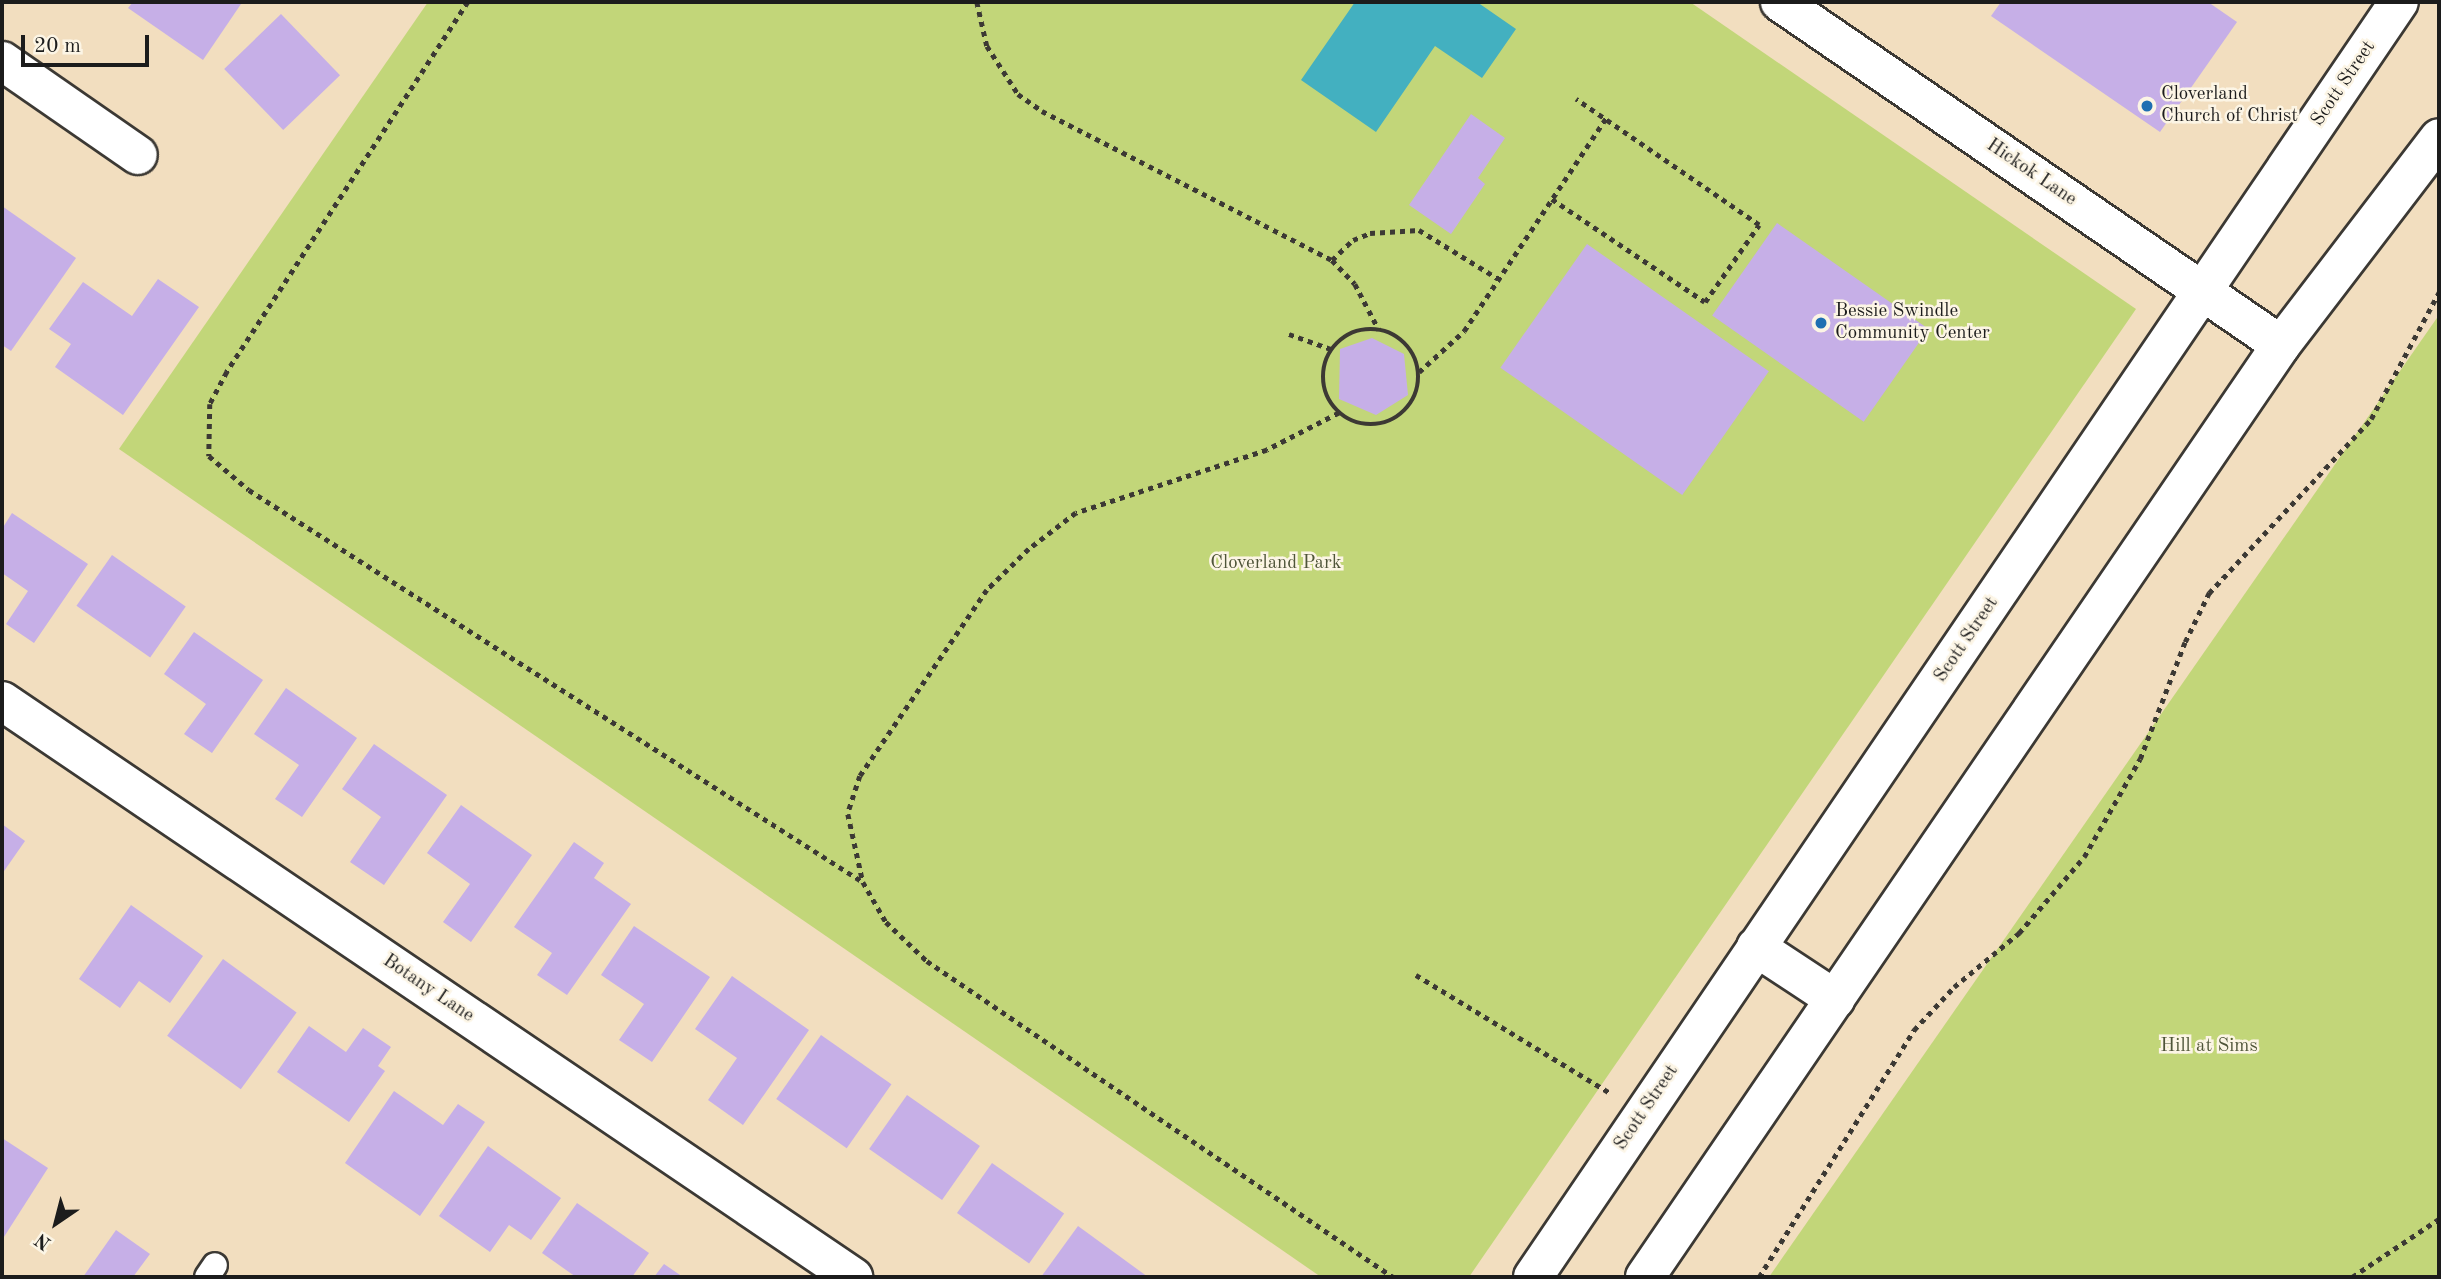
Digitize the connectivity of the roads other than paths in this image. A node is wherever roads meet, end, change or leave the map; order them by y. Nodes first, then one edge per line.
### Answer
1 (1780, 2) edge
2 (2399, 2) edge
3 (2, 61) edge
4 (2439, 138) edge
5 (138, 155) dead end
6 (2206, 293) junction
7 (2281, 345) junction
8 (2, 702) edge
9 (1756, 947) junction
10 (1835, 999) junction
11 (853, 1277) edge
12 (1533, 1277) edge
13 (1644, 1277) edge

1 - 6 main road, Hickok Lane
2 - 6 main road, Scott Street
3 - 5 main road
4 - 7 main road
6 - 7 main road, Hickok Lane
6 - 9 main road, Scott Street
7 - 10 main road
8 - 11 main road, Botany Lane
9 - 10 main road
9 - 12 main road, Scott Street
10 - 13 main road

